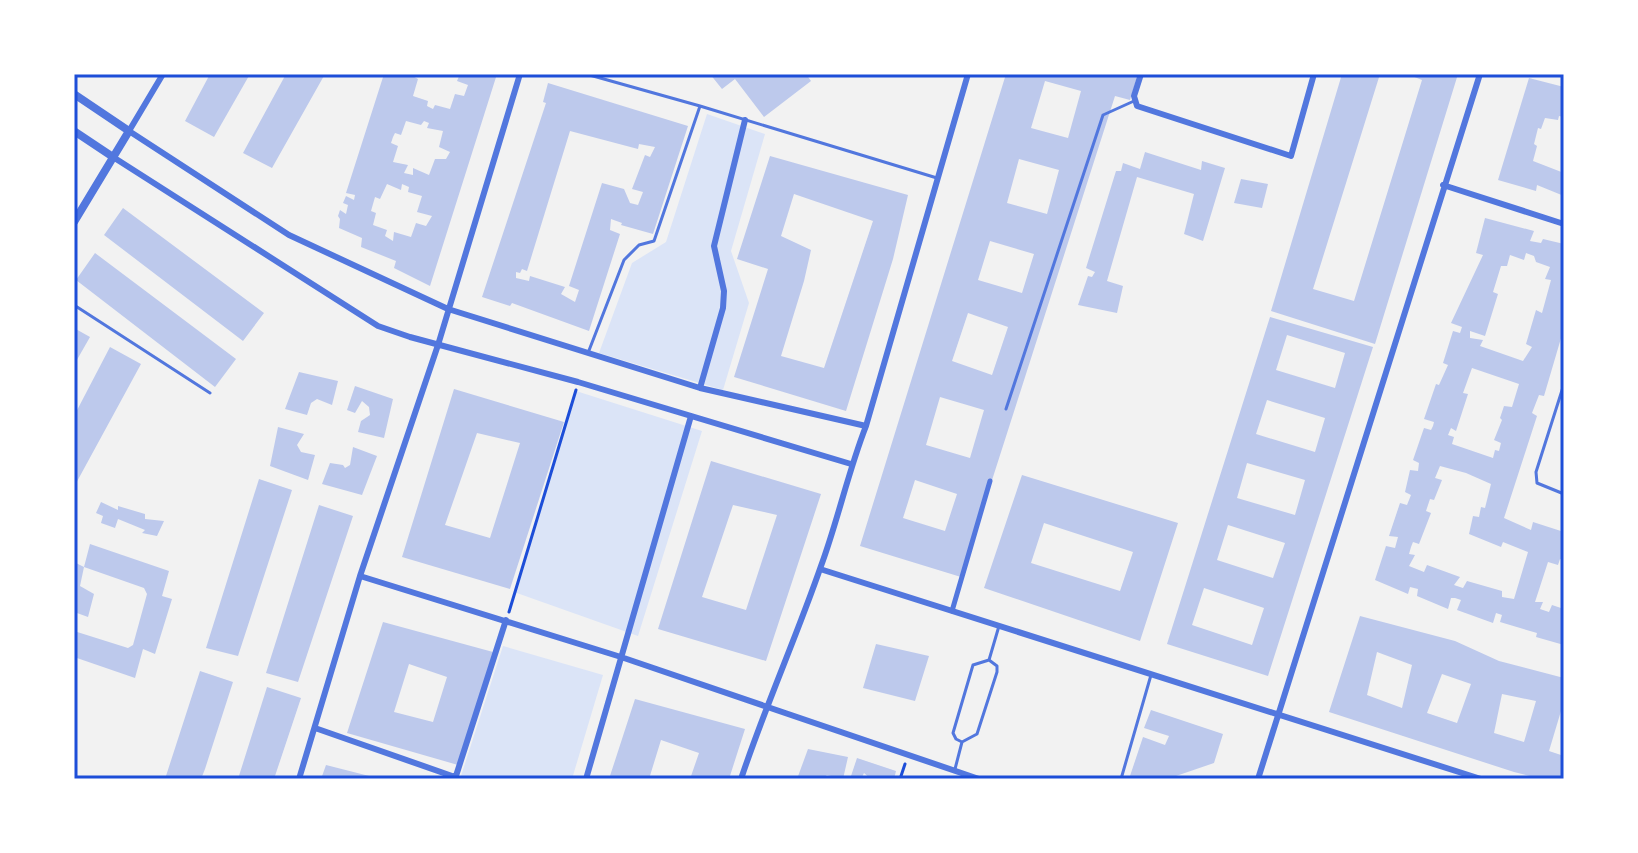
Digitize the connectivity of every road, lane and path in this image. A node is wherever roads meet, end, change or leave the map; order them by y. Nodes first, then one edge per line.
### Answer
1 (163, 74) edge
2 (520, 74) edge
3 (586, 74) edge
4 (968, 74) edge
5 (1141, 74) edge
6 (1314, 74) edge
7 (1480, 74) edge
8 (74, 94) edge
9 (1134, 101) junction
10 (700, 106) junction
11 (745, 120) junction
12 (74, 131) edge
13 (129, 131) junction
14 (113, 157) junction
15 (938, 178) junction
16 (1443, 185) junction
17 (74, 222) edge
18 (1564, 224) edge
19 (74, 305) edge
20 (448, 309) junction
21 (438, 345) junction
22 (588, 353) junction
23 (578, 382) junction
24 (1564, 384) edge
25 (700, 388) junction
26 (210, 393) dead end
27 (1006, 409) dead end
28 (691, 416) junction
29 (866, 426) junction
30 (851, 464) junction
31 (990, 481) dead end
32 (1564, 494) edge
33 (820, 569) junction
34 (360, 576) junction
35 (952, 611) junction
36 (506, 620) junction
37 (999, 626) junction
38 (621, 657) junction
39 (989, 660) junction
40 (1151, 675) junction
41 (766, 705) junction
42 (1278, 715) junction
43 (315, 728) junction
44 (962, 742) junction
45 (907, 755) junction
46 (954, 771) junction
47 (455, 778) edge
48 (299, 779) edge
49 (586, 779) edge
50 (741, 779) edge
51 (900, 779) edge
52 (979, 779) edge
53 (1121, 779) edge
54 (1258, 779) edge
55 (1481, 779) edge

1 - 13 street
2 - 20 street
3 - 10 lane
4 - 15 street
5 - 9 street
6 - 9 street
7 - 16 street
8 - 13 street
9 - 27 lane
10 - 11 lane
10 - 22 lane
11 - 15 lane
11 - 25 street
12 - 14 street
13 - 14 street
13 - 20 street
14 - 17 street
14 - 21 street
15 - 29 street
16 - 18 street
16 - 42 street
19 - 26 lane
20 - 21 street
20 - 22 street
21 - 23 street
21 - 34 street
22 - 25 street
23 - 28 street
23 - 36 path
24 - 32 lane
25 - 29 street
28 - 30 street
28 - 38 street
29 - 30 street
30 - 33 street
31 - 35 street
33 - 35 street
33 - 41 street
34 - 36 street
34 - 43 street
35 - 37 street
36 - 38 street
36 - 47 street
37 - 39 lane
37 - 40 street
38 - 41 street
38 - 49 street
39 - 44 lane
39 - 44 lane
40 - 42 street
40 - 53 lane
41 - 45 street
41 - 50 street
42 - 54 street
42 - 55 street
43 - 47 street
43 - 48 street
44 - 46 lane
45 - 46 street
45 - 51 path
46 - 52 street

